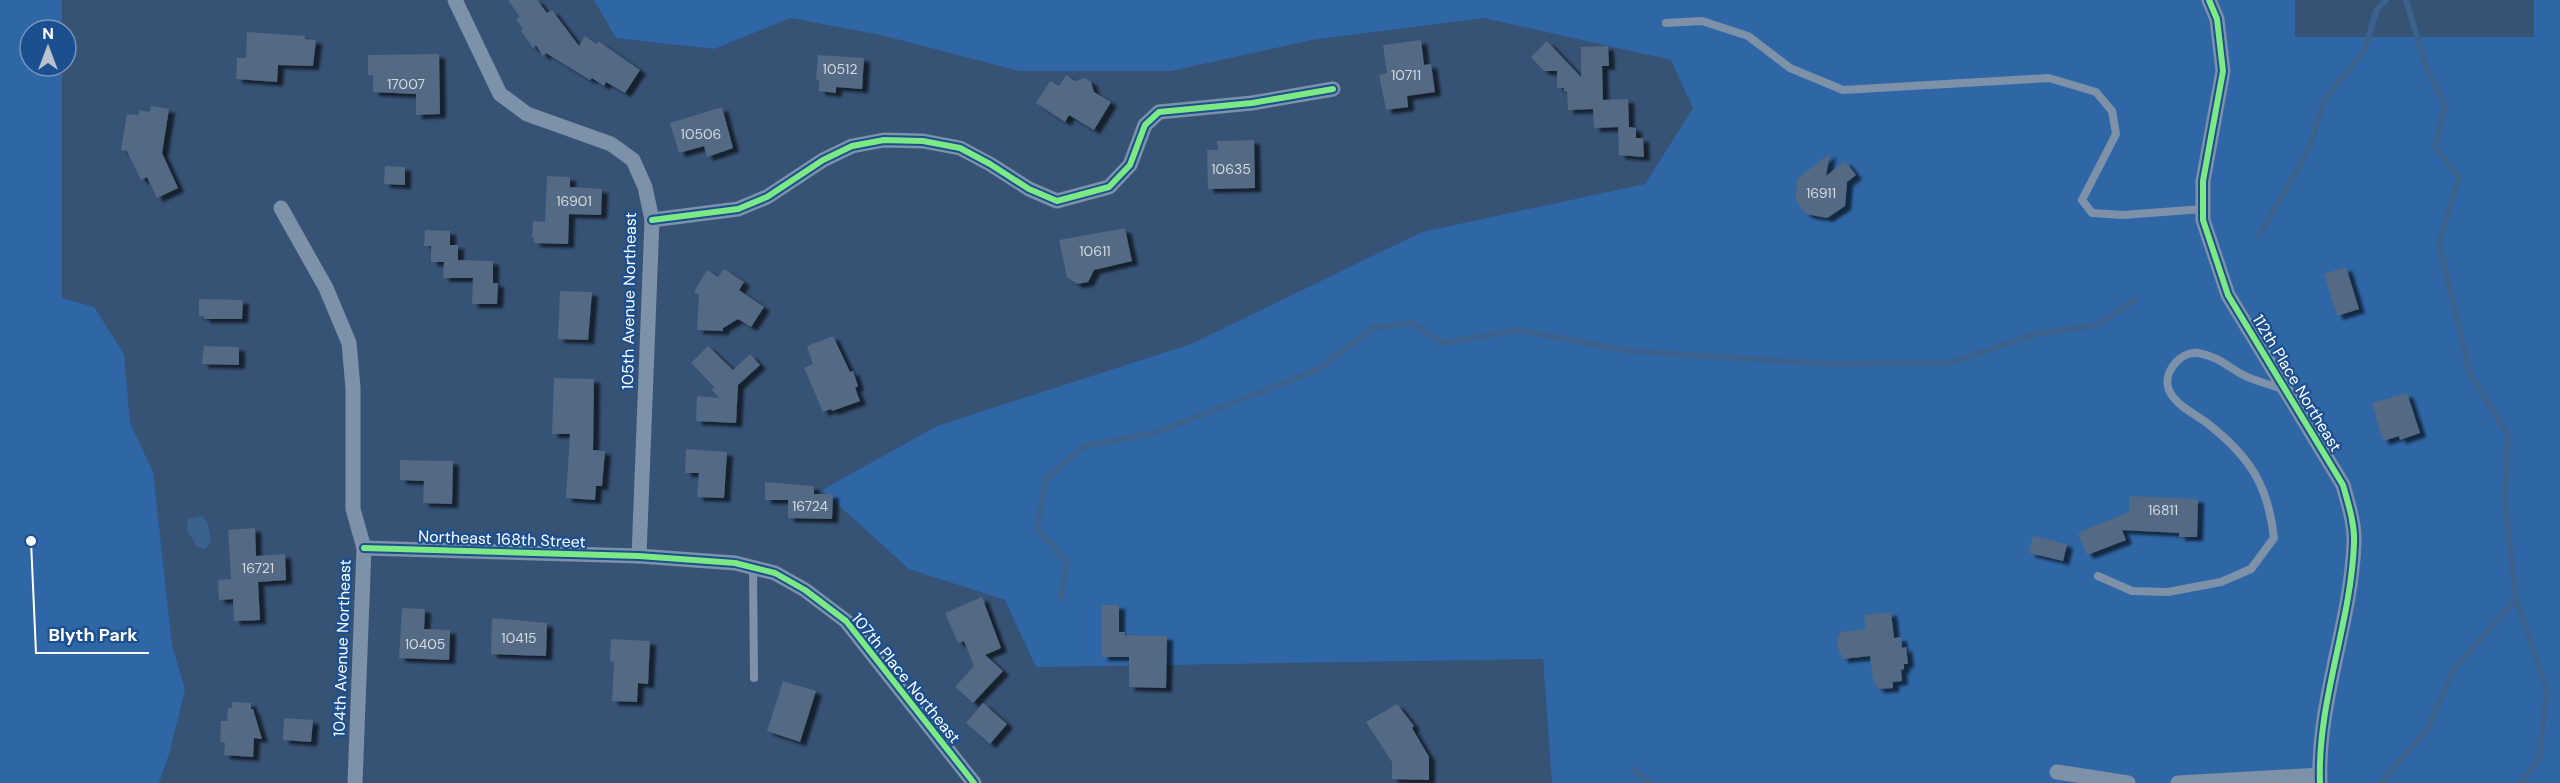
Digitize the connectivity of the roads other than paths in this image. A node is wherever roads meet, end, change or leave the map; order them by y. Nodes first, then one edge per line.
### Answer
1 (455, 0) edge
2 (2209, 0) edge
3 (1666, 23) dead end
4 (1334, 89) dead end
5 (281, 208) dead end
6 (2203, 209) junction
7 (652, 220) junction
8 (2286, 391) junction
9 (364, 548) junction
10 (639, 556) junction
11 (753, 567) junction
12 (2098, 576) dead end
13 (754, 678) dead end
14 (2056, 772) dead end
15 (2320, 779) edge
16 (355, 783) edge
17 (974, 783) edge
18 (2128, 783) edge
19 (2178, 783) edge

1 - 7 street, 105th Avenue Northeast
2 - 6 street, 112th Place Northeast
3 - 6 lane
4 - 7 street
5 - 9 street, 104th Avenue Northeast
6 - 8 street, 112th Place Northeast
7 - 10 street, 105th Avenue Northeast
8 - 12 lane
8 - 15 street, 112th Place Northeast
9 - 10 street, Northeast 168th Street
9 - 16 street, 104th Avenue Northeast
10 - 11 street, 107th Place Northeast
11 - 13 lane
11 - 17 street, 107th Place Northeast
14 - 18 street
15 - 19 street

